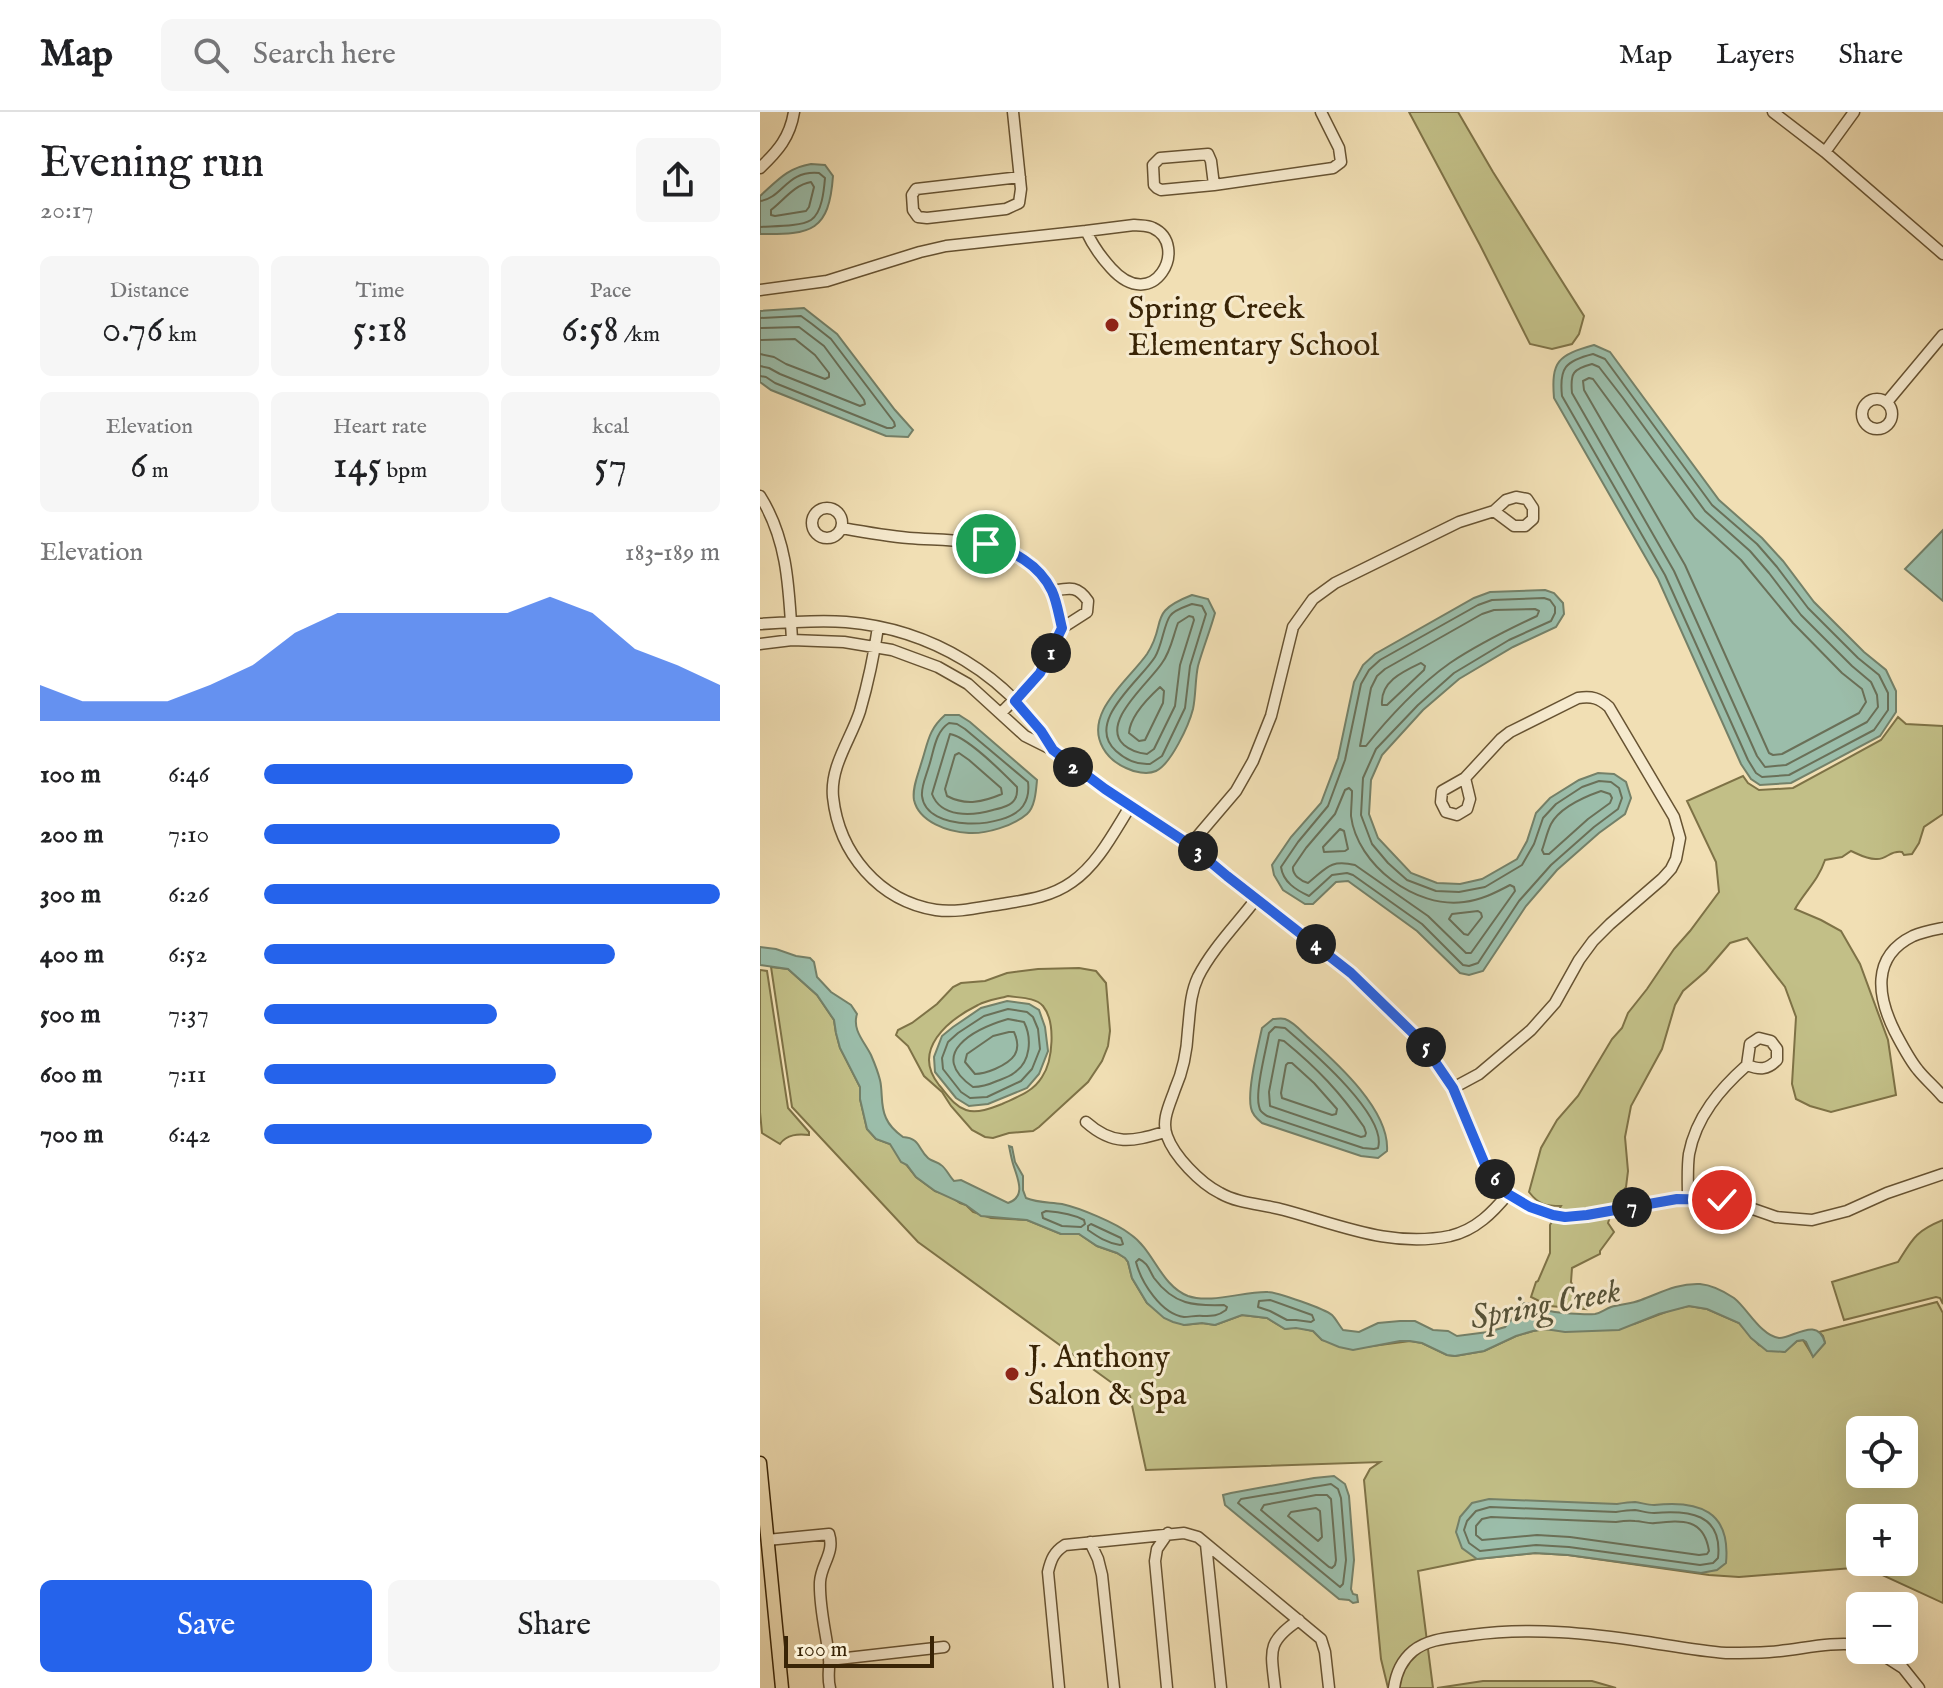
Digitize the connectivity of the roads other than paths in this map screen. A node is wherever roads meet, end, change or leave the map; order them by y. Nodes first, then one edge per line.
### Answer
1 (794, 112) edge
2 (1013, 112) edge
3 (1321, 112) edge
4 (1773, 112) edge
5 (1854, 112) edge
6 (1825, 152) junction
7 (760, 168) edge
8 (1020, 177) junction
9 (1214, 185) junction
10 (1086, 231) junction
11 (1943, 254) edge
12 (760, 290) edge
13 (1943, 335) edge
14 (1887, 402) dead end
15 (760, 496) edge
16 (1494, 511) dead end
17 (842, 528) dead end
18 (1052, 591) junction
19 (791, 622) junction
20 (760, 624) edge
21 (878, 627) junction
22 (1062, 628) junction
23 (792, 640) junction
24 (760, 644) edge
25 (875, 646) junction
26 (1015, 701) junction
27 (1001, 713) junction
28 (1053, 750) junction
29 (1465, 778) dead end
30 (1131, 805) junction
31 (1190, 845) junction
32 (1256, 899) junction
33 (1943, 928) edge
34 (1747, 1065) dead end
35 (1453, 1088) junction
36 (1943, 1097) edge
37 (1086, 1122) dead end
38 (1165, 1132) junction
39 (1943, 1174) edge
40 (1508, 1194) junction
41 (1688, 1198) junction
42 (760, 1463) edge
43 (1168, 1533) junction
44 (767, 1540) junction
45 (1090, 1542) junction
46 (1206, 1544) junction
47 (1299, 1620) junction
48 (1846, 1644) edge
49 (944, 1647) dead end
50 (829, 1660) junction
51 (1897, 1664) edge
52 (782, 1688) edge
53 (830, 1688) edge
54 (1059, 1688) edge
55 (1114, 1688) edge
56 (1167, 1688) edge
57 (1221, 1688) edge
58 (1275, 1688) edge
59 (1329, 1688) edge
60 (1394, 1688) edge
61 (1919, 1688) edge

1 - 7 street
2 - 8 street
3 - 9 street
4 - 6 street
5 - 6 street
6 - 11 street
8 - 8 street
9 - 9 street
10 - 10 street
10 - 12 street
13 - 14 street
15 - 19 street
16 - 31 street
17 - 18 street
18 - 22 street
18 - 22 street
19 - 20 street
19 - 21 street
19 - 23 street
21 - 25 street
21 - 26 street
22 - 26 street
23 - 24 street
23 - 25 street
25 - 27 street
25 - 30 street
26 - 27 street
26 - 28 street
27 - 28 street
28 - 30 street
29 - 35 street
30 - 31 street
31 - 32 street
32 - 35 street
32 - 38 street
33 - 36 street
34 - 41 street
35 - 40 street
37 - 38 street
38 - 40 street
39 - 41 street
40 - 41 street
42 - 44 main road
43 - 45 street
43 - 46 street
43 - 56 street
44 - 50 street
44 - 52 main road
45 - 54 street
45 - 55 street
46 - 47 street
46 - 57 street
47 - 58 street
47 - 59 street
48 - 60 street
49 - 50 street
50 - 53 street
51 - 61 street

